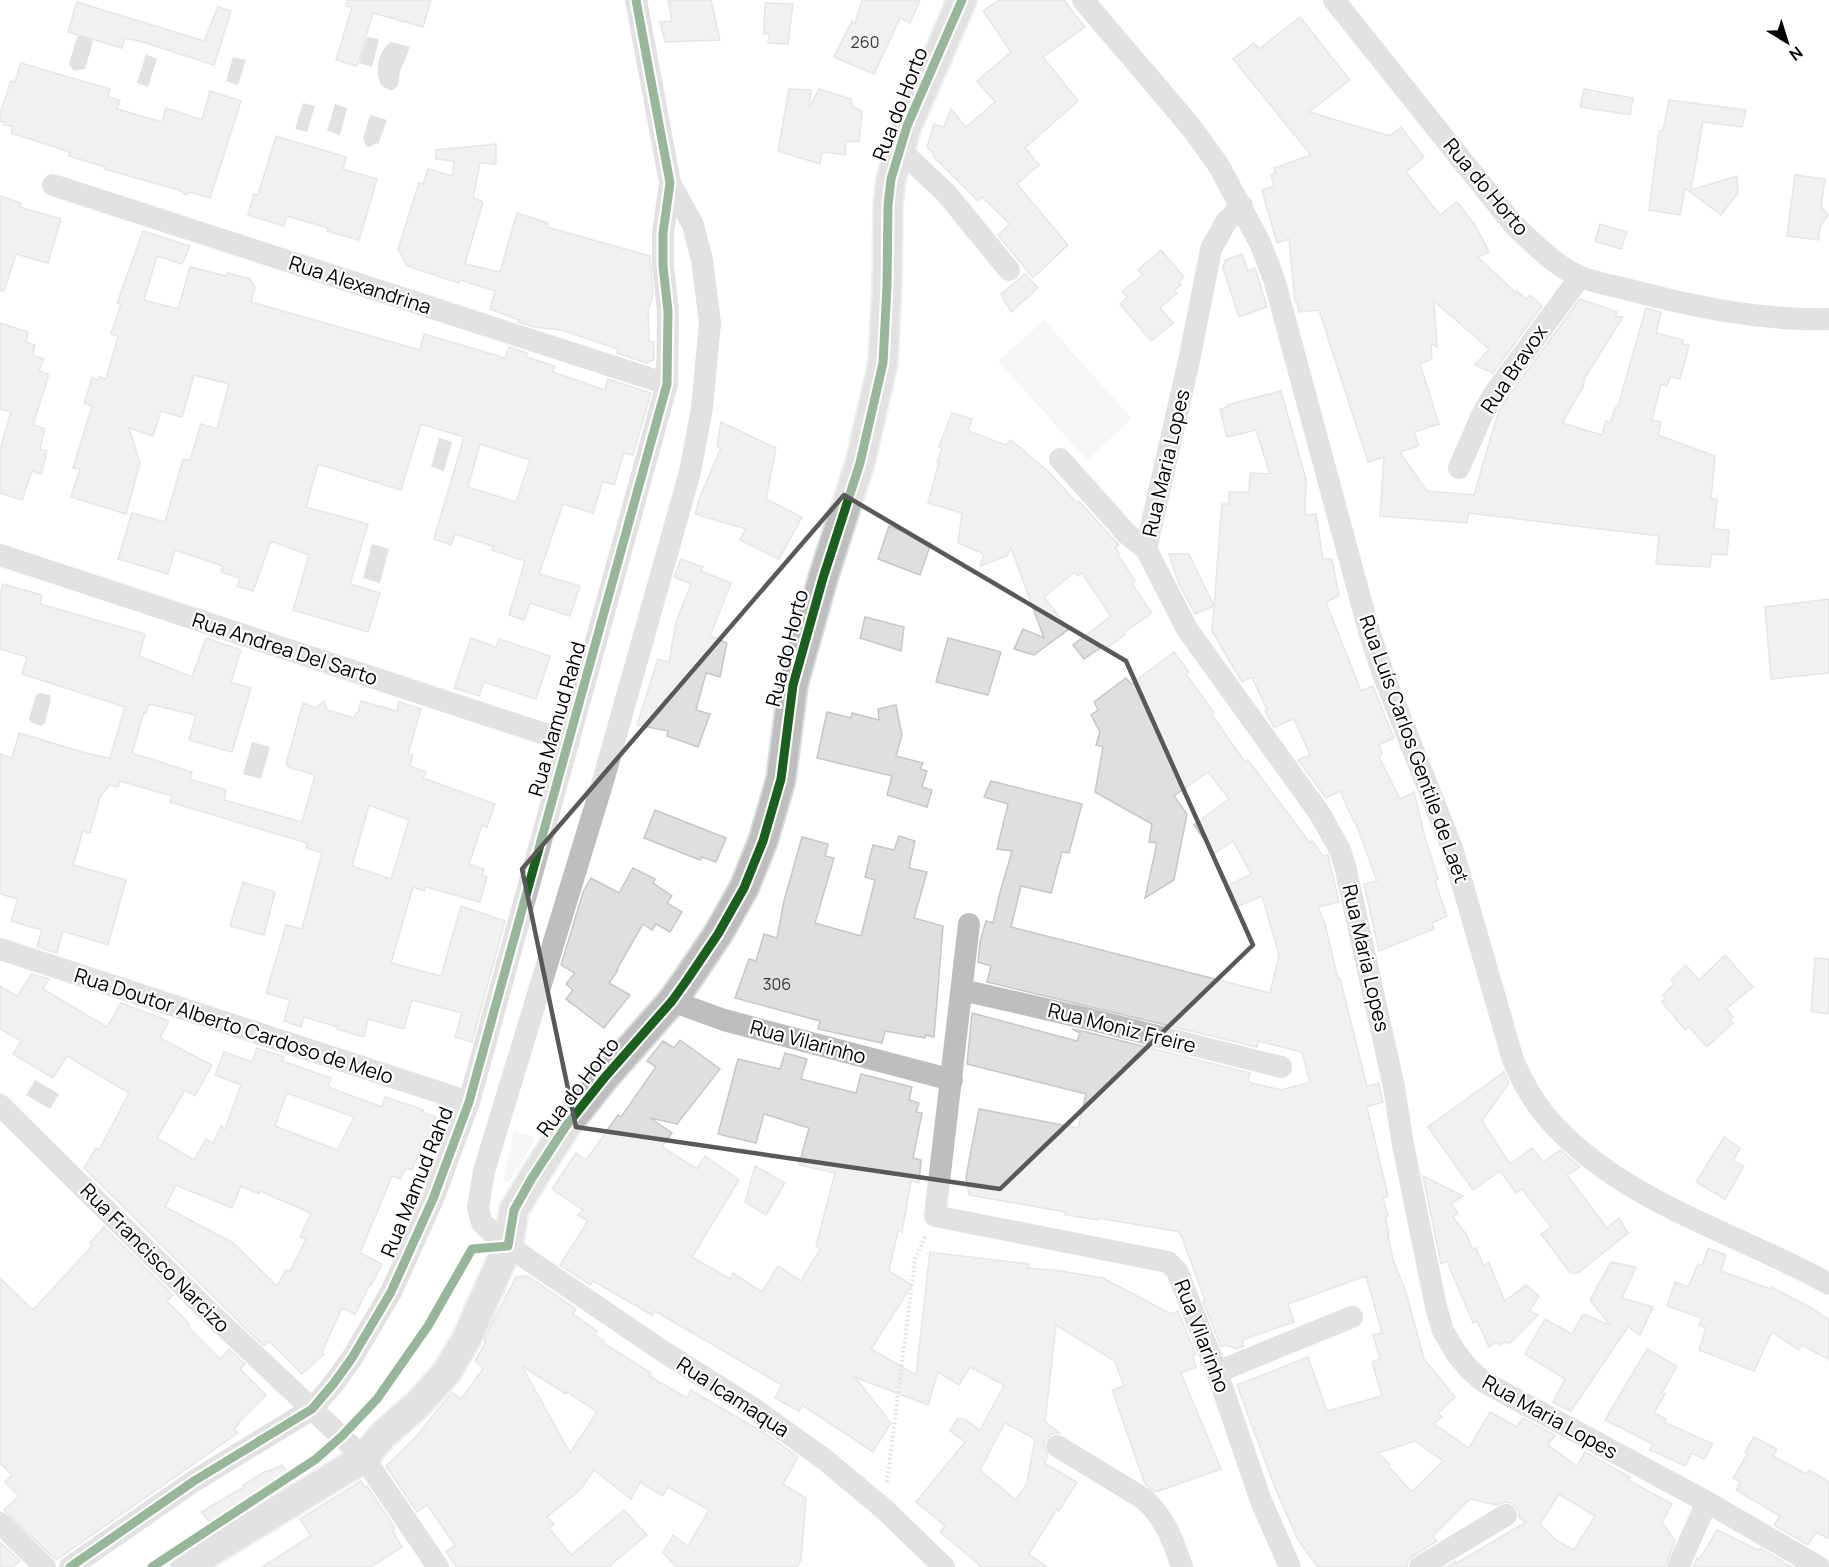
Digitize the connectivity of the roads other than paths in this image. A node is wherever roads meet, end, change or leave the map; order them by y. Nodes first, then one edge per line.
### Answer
1 (636, 0) edge
2 (962, 0) edge
3 (1083, 0) edge
4 (1334, 0) edge
5 (899, 149) junction
6 (670, 183) junction
7 (53, 186) dead end
8 (1242, 206) junction
9 (1010, 270) dead end
10 (1580, 277) junction
11 (1829, 319) edge
12 (667, 384) junction
13 (1060, 459) dead end
14 (1459, 468) dead end
15 (1146, 549) junction
16 (0, 555) edge
17 (569, 742) junction
18 (969, 924) dead end
19 (0, 949) edge
20 (962, 990) junction
21 (672, 1001) junction
22 (1281, 1067) dead end
23 (952, 1080) junction
24 (469, 1102) junction
25 (0, 1105) edge
26 (508, 1246) junction
27 (1829, 1284) edge
28 (1352, 1317) dead end
29 (1217, 1372) junction
30 (312, 1409) junction
31 (1058, 1446) dead end
32 (364, 1458) junction
33 (1707, 1502) junction
34 (1506, 1515) dead end
35 (0, 1523) edge
36 (189, 1566) edge
37 (45, 1567) edge
38 (70, 1567) edge
39 (438, 1567) edge
40 (944, 1567) edge
41 (1182, 1567) edge
42 (1290, 1567) edge
43 (1420, 1567) edge
44 (1678, 1567) edge
45 (1819, 1567) edge

1 - 6 street, Rua Mamud Rahd
2 - 5 main road, Rua do Horto
3 - 8 street, Rua Luís Carlos Gentile de Laet
4 - 10 street, Rua do Horto
5 - 9 street
5 - 21 main road, Rua do Horto
6 - 12 street, Rua Mamud Rahd
6 - 26 street, Rua Mamud Rahd
7 - 12 street, Rua Alexandrina
8 - 15 street, Rua Maria Lopes
8 - 27 street, Rua Luís Carlos Gentile de Laet
10 - 11 street, Rua do Horto
10 - 14 street, Rua Bravox
12 - 17 street, Rua Mamud Rahd
13 - 15 street
15 - 33 street, Rua Maria Lopes
16 - 17 street, Rua Andrea Del Sarto
17 - 24 street, Rua Mamud Rahd
18 - 20 street
19 - 24 street, Rua Doutor Alberto Cardoso de Melo
20 - 22 street, Rua Moniz Freire
20 - 23 street
21 - 23 street, Rua Vilarinho
21 - 26 main road, Rua do Horto
23 - 29 street, Rua Vilarinho
24 - 30 street, Rua Mamud Rahd
25 - 30 street, Rua Francisco Narcizo
26 - 32 main road
26 - 40 street, Rua Icamaqua
28 - 29 street
29 - 42 street, Rua Vilarinho
30 - 32 street
30 - 38 street, Rua Mamud Rahd
31 - 41 street
32 - 36 main road
32 - 39 street
33 - 44 street
33 - 45 street, Rua Maria Lopes
34 - 43 street
35 - 37 street

